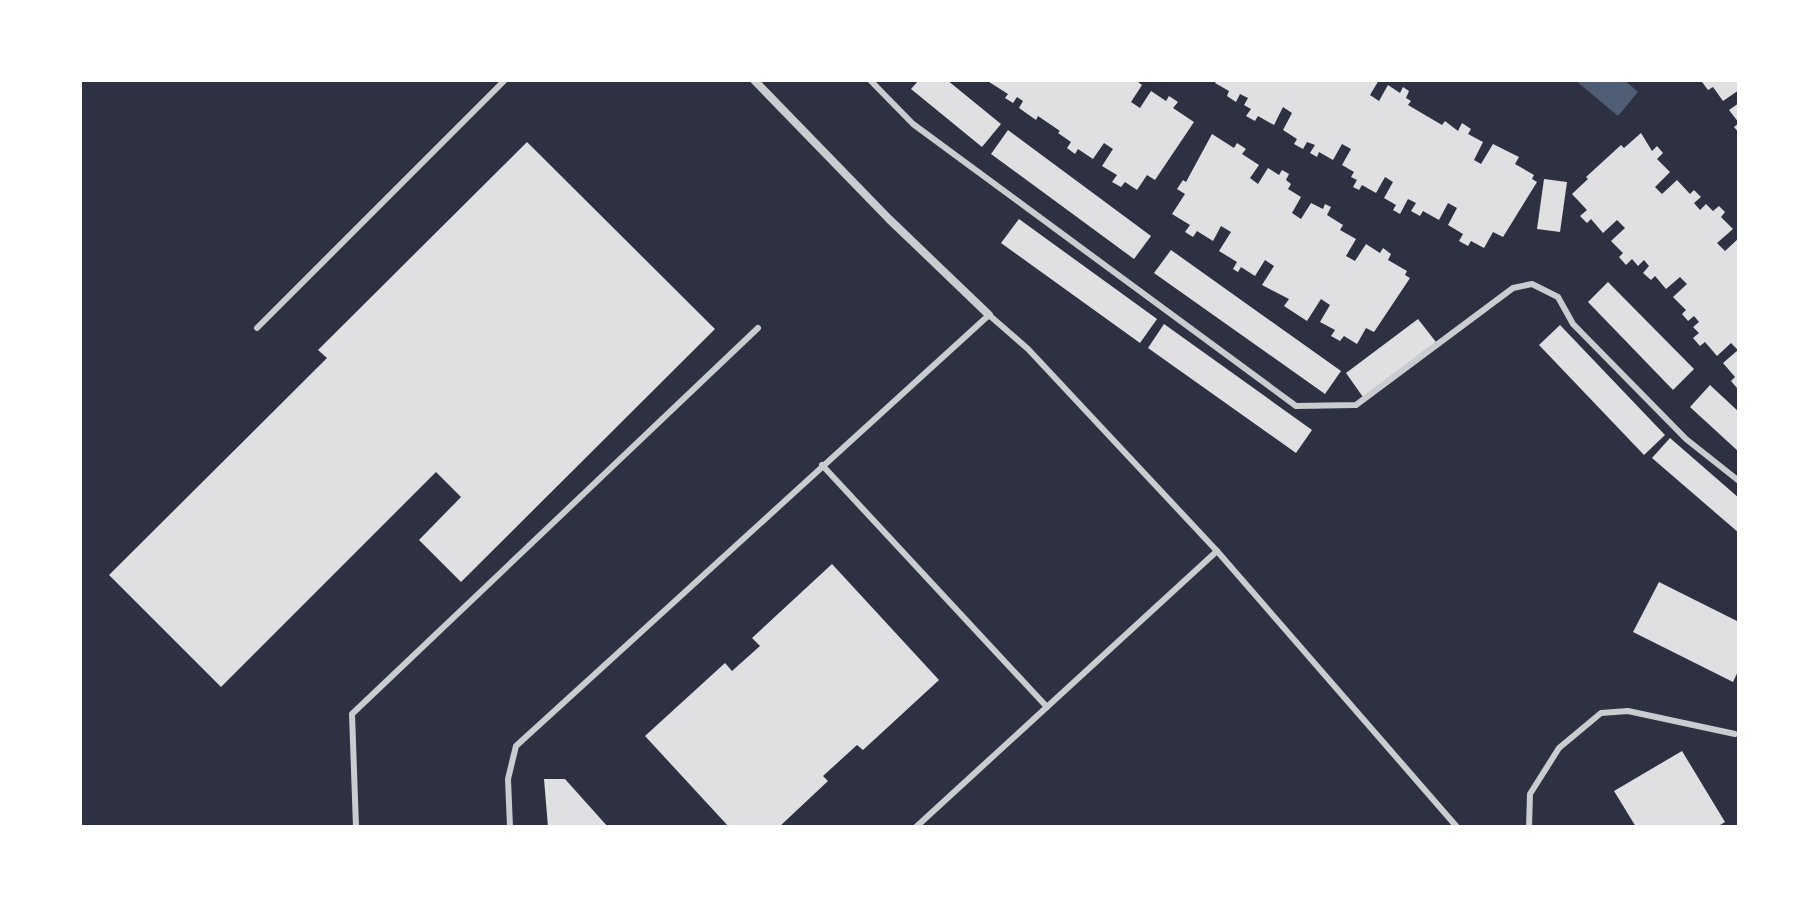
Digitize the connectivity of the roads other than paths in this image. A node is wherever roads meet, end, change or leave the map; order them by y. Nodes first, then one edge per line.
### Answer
1 (505, 80) edge
2 (754, 80) edge
3 (870, 80) edge
4 (989, 315) junction
5 (257, 328) dead end
6 (758, 328) dead end
7 (822, 465) junction
8 (1739, 481) edge
9 (1217, 551) junction
10 (1047, 707) junction
11 (1735, 734) dead end
12 (356, 827) edge
13 (510, 827) edge
14 (916, 827) edge
15 (1457, 827) edge
16 (1529, 827) edge

1 - 5 lane
2 - 4 street
3 - 8 lane
4 - 7 lane
4 - 9 lane
6 - 12 lane
7 - 10 lane
7 - 13 lane
9 - 10 lane
9 - 15 lane
10 - 14 lane
11 - 16 lane

